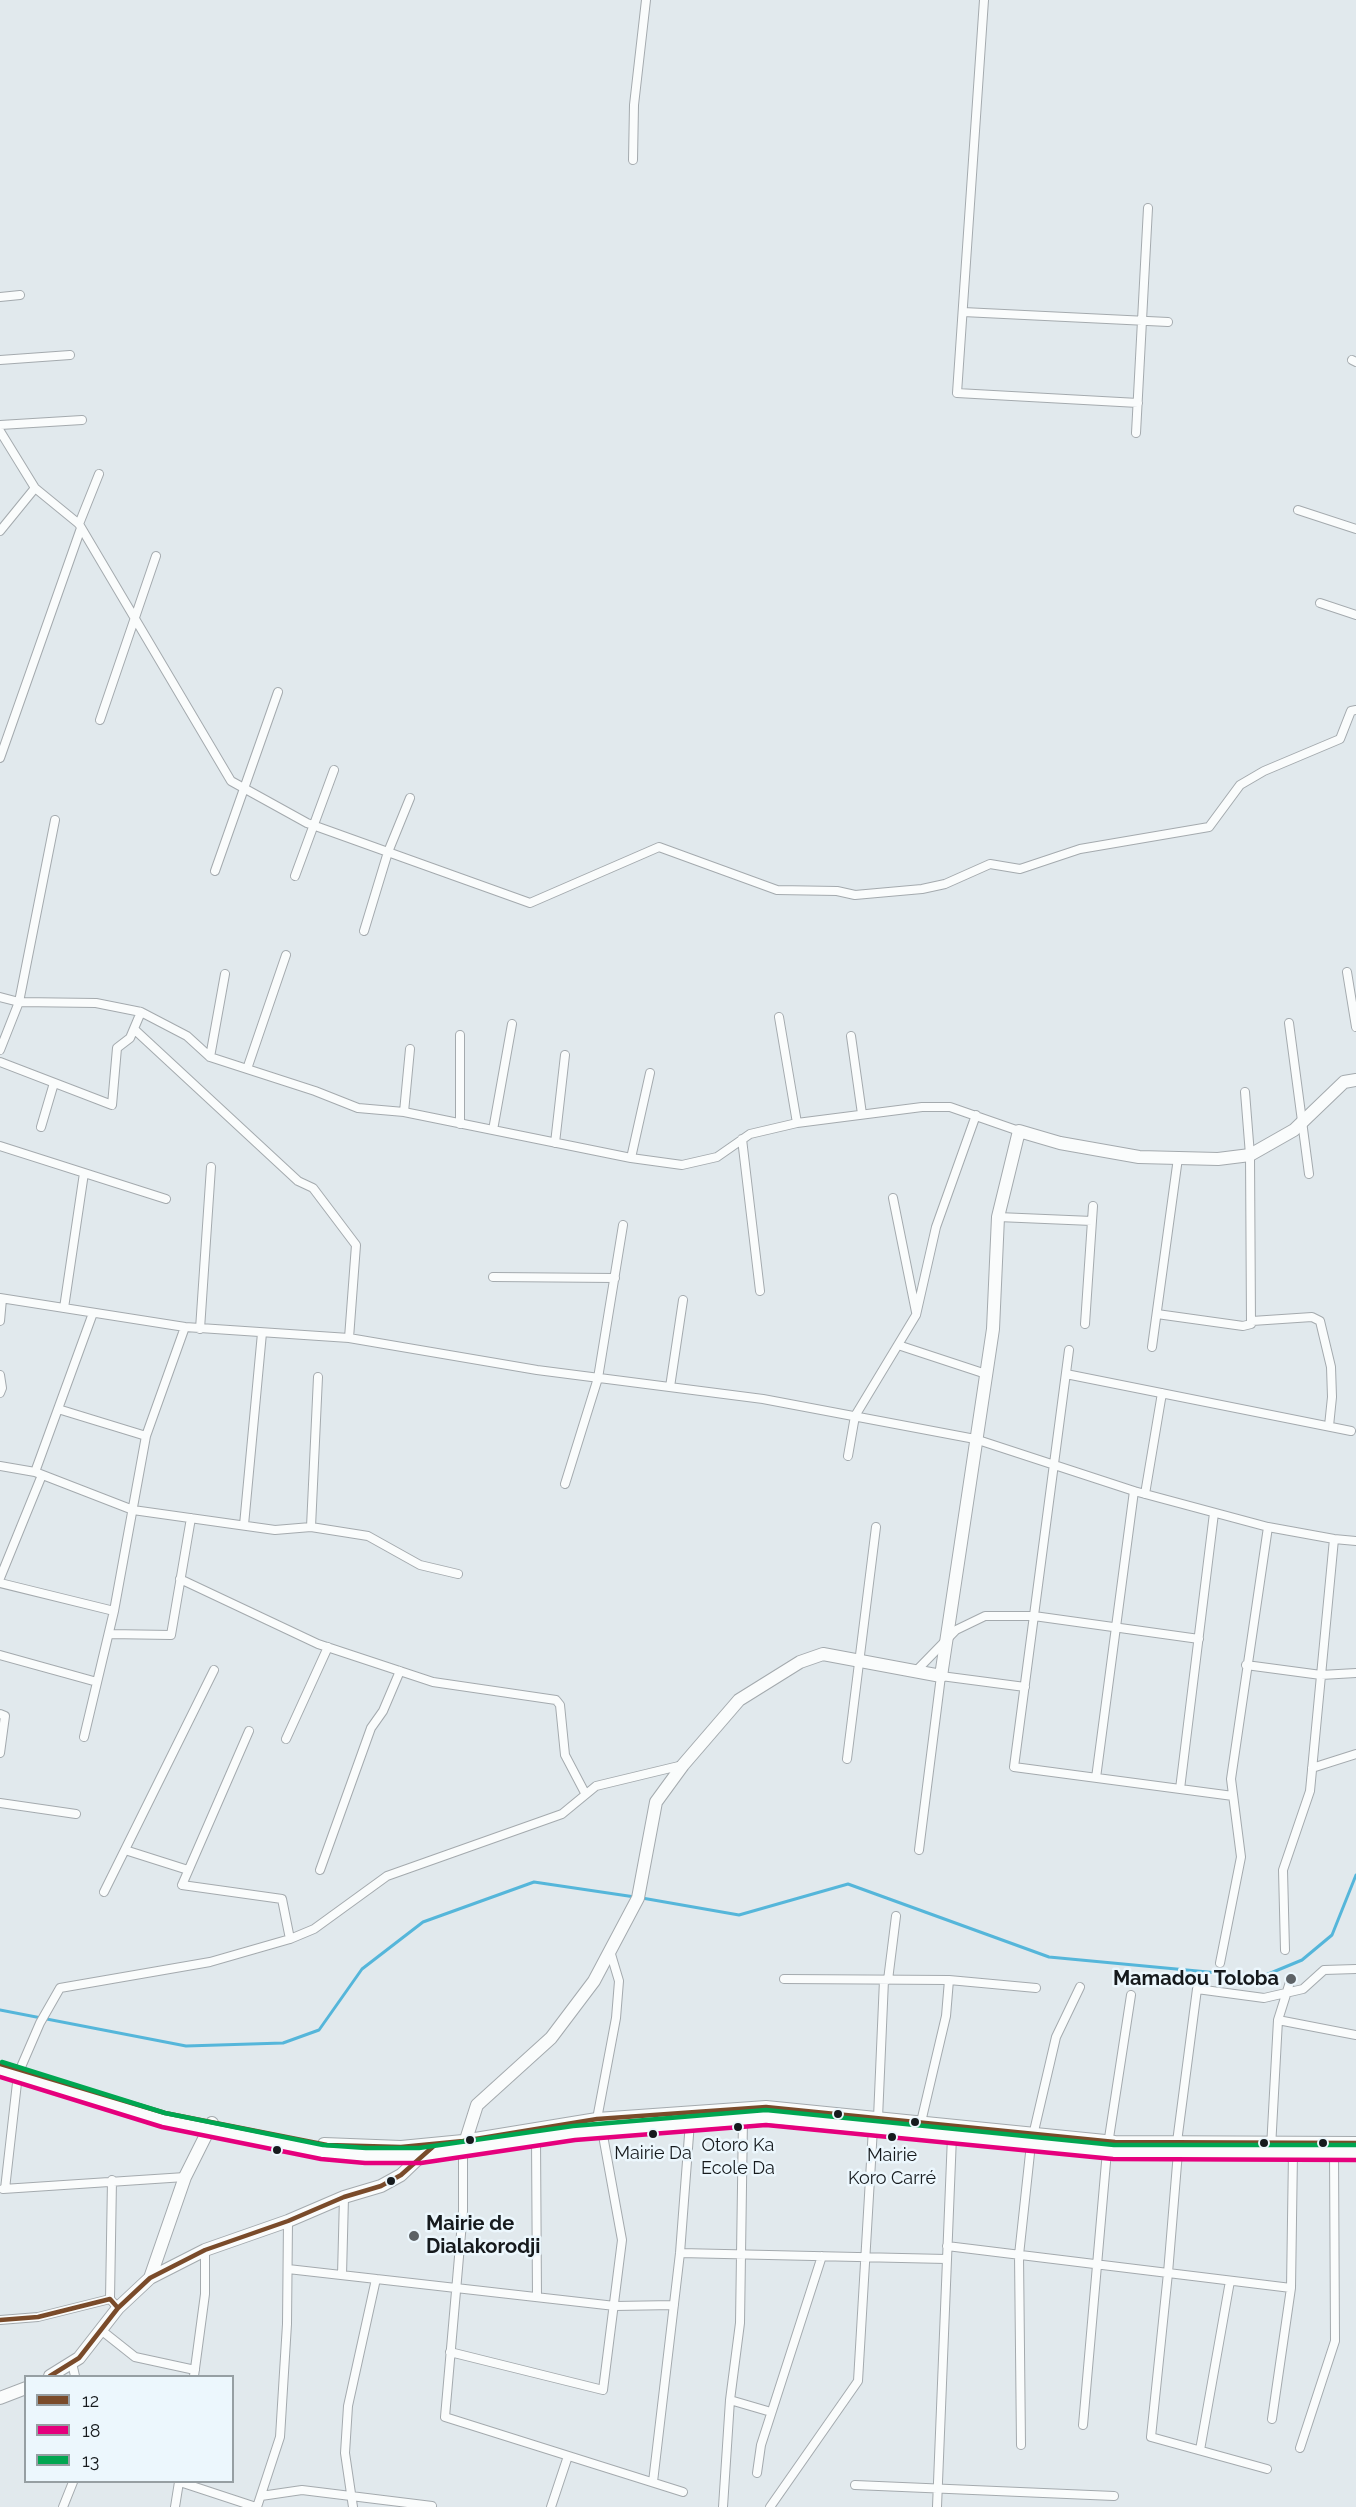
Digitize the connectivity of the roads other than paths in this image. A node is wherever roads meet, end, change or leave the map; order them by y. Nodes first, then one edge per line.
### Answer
1 (645, 0) edge
2 (984, 0) edge
3 (633, 160) dead end
4 (1148, 208) dead end
5 (20, 295) dead end
6 (0, 297) edge
7 (963, 312) junction
8 (1142, 321) junction
9 (1168, 322) dead end
10 (70, 355) dead end
11 (0, 360) edge
12 (1138, 403) junction
13 (82, 420) dead end
14 (0, 425) edge
15 (0, 431) edge
16 (1136, 433) dead end
17 (99, 474) dead end
18 (35, 488) junction
19 (1298, 510) dead end
20 (80, 526) junction
21 (1356, 529) edge
22 (0, 531) edge
23 (156, 556) dead end
24 (1320, 603) dead end
25 (1356, 615) edge
26 (135, 618) junction
27 (278, 692) dead end
28 (1356, 710) edge
29 (100, 720) dead end
30 (0, 723) edge
31 (11, 728) junction
32 (0, 758) edge
33 (334, 770) dead end
34 (244, 788) junction
35 (410, 798) dead end
36 (55, 820) dead end
37 (314, 825) junction
38 (388, 852) junction
39 (215, 871) dead end
40 (296, 876) dead end
41 (364, 931) dead end
42 (286, 955) dead end
43 (1347, 972) dead end
44 (225, 974) dead end
45 (0, 997) edge
46 (19, 1002) junction
47 (141, 1012) junction
48 (778, 1017) dead end
49 (1289, 1023) dead end
50 (512, 1024) dead end
51 (1356, 1027) edge
52 (135, 1030) junction
53 (460, 1035) dead end
54 (851, 1036) dead end
55 (410, 1049) dead end
56 (0, 1050) edge
57 (565, 1055) dead end
58 (210, 1057) junction
59 (0, 1062) edge
60 (247, 1069) junction
61 (650, 1073) dead end
62 (1356, 1080) edge
63 (54, 1083) junction
64 (1245, 1092) dead end
65 (404, 1112) junction
66 (862, 1114) junction
67 (976, 1114) junction
68 (1302, 1122) junction
69 (797, 1123) junction
70 (460, 1124) junction
71 (41, 1127) dead end
72 (493, 1130) junction
73 (1019, 1131) junction
74 (742, 1139) junction
75 (555, 1143) junction
76 (0, 1146) edge
77 (1250, 1155) junction
78 (631, 1158) junction
79 (1178, 1158) junction
80 (212, 1167) dead end
81 (84, 1173) junction
82 (1310, 1174) dead end
83 (892, 1198) dead end
84 (166, 1199) dead end
85 (1093, 1206) dead end
86 (998, 1217) junction
87 (1092, 1221) junction
88 (623, 1225) dead end
89 (493, 1277) dead end
90 (615, 1278) junction
91 (760, 1292) dead end
92 (1, 1298) edge
93 (683, 1300) dead end
94 (64, 1308) junction
95 (93, 1313) junction
96 (1157, 1314) junction
97 (916, 1315) junction
98 (0, 1321) edge
99 (1252, 1321) junction
100 (1085, 1324) dead end
101 (185, 1328) junction
102 (200, 1329) junction
103 (262, 1333) junction
104 (349, 1338) junction
105 (898, 1345) junction
106 (1152, 1347) dead end
107 (1069, 1350) dead end
108 (986, 1374) junction
109 (1066, 1374) junction
110 (0, 1375) edge
111 (318, 1377) dead end
112 (598, 1378) junction
113 (670, 1387) junction
114 (0, 1393) edge
115 (1162, 1393) junction
116 (58, 1410) junction
117 (855, 1416) junction
118 (1329, 1426) junction
119 (1351, 1431) dead end
120 (146, 1436) junction
121 (975, 1439) junction
122 (848, 1456) dead end
123 (1054, 1465) junction
124 (0, 1466) edge
125 (38, 1473) junction
126 (565, 1484) dead end
127 (1134, 1491) junction
128 (1145, 1494) junction
129 (133, 1510) junction
130 (1214, 1513) junction
131 (191, 1518) junction
132 (244, 1525) junction
133 (311, 1527) junction
134 (876, 1527) dead end
135 (1268, 1527) junction
136 (1334, 1539) junction
137 (1356, 1541) edge
138 (2, 1567) edge
139 (458, 1574) dead end
140 (0, 1578) edge
141 (180, 1579) junction
142 (0, 1583) edge
143 (114, 1611) junction
144 (1034, 1616) junction
145 (1116, 1627) junction
146 (109, 1634) junction
147 (947, 1637) junction
148 (1199, 1639) junction
149 (328, 1647) junction
150 (0, 1655) edge
151 (859, 1661) junction
152 (1246, 1665) junction
153 (214, 1670) dead end
154 (400, 1671) junction
155 (916, 1671) junction
156 (1356, 1672) edge
157 (1321, 1675) junction
158 (941, 1676) junction
159 (97, 1682) junction
160 (1024, 1687) junction
161 (0, 1714) edge
162 (249, 1731) dead end
163 (84, 1737) dead end
164 (286, 1739) dead end
165 (0, 1753) edge
166 (1356, 1754) edge
167 (847, 1759) dead end
168 (683, 1765) junction
169 (1312, 1768) junction
170 (1096, 1778) junction
171 (1180, 1789) junction
172 (585, 1793) junction
173 (1233, 1796) junction
174 (0, 1803) edge
175 (76, 1814) dead end
176 (124, 1850) junction
177 (919, 1850) dead end
178 (188, 1870) junction
179 (320, 1870) dead end
180 (104, 1892) dead end
181 (896, 1916) dead end
182 (290, 1939) junction
183 (1285, 1950) dead end
184 (609, 1951) junction
185 (1220, 1963) dead end
186 (1356, 1969) edge
187 (784, 1979) dead end
188 (886, 1980) junction
189 (948, 1980) junction
190 (1290, 1982) dead end
191 (1080, 1987) dead end
192 (1036, 1988) dead end
193 (1287, 1993) junction
194 (1131, 1995) dead end
195 (1278, 2020) junction
196 (1356, 2035) edge
197 (0, 2064) edge
198 (0, 2069) edge
199 (19, 2072) junction
200 (743, 2118) junction
201 (690, 2121) junction
202 (921, 2122) junction
203 (875, 2123) junction
204 (599, 2124) junction
205 (210, 2126) junction
206 (952, 2136) junction
207 (536, 2139) junction
208 (1032, 2139) junction
209 (1356, 2143) edge
210 (436, 2144) junction
211 (463, 2145) junction
212 (1108, 2146) junction
213 (1178, 2147) junction
214 (1271, 2147) junction
215 (1293, 2152) junction
216 (1334, 2152) junction
217 (1356, 2153) edge
218 (420, 2156) junction
219 (185, 2177) junction
220 (112, 2180) junction
221 (3, 2189) edge
222 (344, 2197) junction
223 (288, 2221) junction
224 (947, 2246) junction
225 (205, 2250) junction
226 (680, 2253) junction
227 (741, 2254) junction
228 (1019, 2255) junction
229 (822, 2256) junction
230 (865, 2257) junction
231 (946, 2259) junction
232 (1095, 2264) junction
233 (288, 2269) junction
234 (1168, 2273) junction
235 (342, 2275) junction
236 (150, 2278) junction
237 (376, 2279) junction
238 (1230, 2281) junction
239 (456, 2288) junction
240 (1291, 2288) junction
241 (537, 2297) junction
242 (114, 2304) junction
243 (615, 2306) junction
244 (674, 2306) junction
245 (0, 2320) edge
246 (101, 2330) junction
247 (450, 2352) junction
248 (72, 2362) junction
249 (194, 2373) edge
250 (52, 2375) edge
251 (75, 2375) edge
252 (24, 2389) edge
253 (0, 2398) edge
254 (730, 2400) junction
255 (771, 2412) junction
256 (1272, 2419) dead end
257 (1083, 2425) dead end
258 (1021, 2445) dead end
259 (1300, 2448) dead end
260 (1200, 2450) junction
261 (568, 2456) junction
262 (1267, 2469) dead end
263 (757, 2473) dead end
264 (653, 2482) junction
265 (72, 2483) edge
266 (180, 2483) edge
267 (186, 2483) edge
268 (855, 2485) dead end
269 (938, 2488) junction
270 (683, 2492) dead end
271 (261, 2496) junction
272 (352, 2496) junction
273 (1114, 2496) dead end
274 (432, 2506) edge
275 (63, 2507) edge
276 (176, 2507) edge
277 (256, 2507) edge
278 (353, 2507) edge
279 (551, 2507) edge
280 (723, 2507) edge
281 (770, 2507) edge
282 (937, 2507) edge

1 - 3 street
2 - 7 street
4 - 8 street
5 - 6 street
7 - 8 street
7 - 12 street
8 - 9 street
8 - 12 street
10 - 11 street
12 - 16 street
13 - 14 street
15 - 18 street
17 - 20 street
18 - 20 street
18 - 22 street
19 - 21 street
20 - 26 street
20 - 31 street
23 - 26 street
24 - 25 street
26 - 29 street
26 - 34 street
27 - 34 street
28 - 38 street
30 - 31 street
31 - 32 street
33 - 37 street
34 - 37 street
34 - 39 street
35 - 38 street
36 - 46 street
37 - 38 street
37 - 40 street
38 - 41 street
42 - 60 street
43 - 51 street
44 - 58 street
45 - 46 street
46 - 47 street
46 - 56 street
47 - 52 street
47 - 58 street
48 - 69 street
49 - 68 street
50 - 72 street
52 - 63 street
52 - 104 street
53 - 70 street
54 - 66 street
55 - 65 street
57 - 75 street
58 - 60 street
59 - 63 street
60 - 65 street
61 - 78 street
62 - 68 street
63 - 71 street
64 - 77 street
65 - 70 street
66 - 67 street
66 - 69 street
67 - 73 street
67 - 97 street
68 - 77 street
68 - 82 street
69 - 74 street
70 - 72 street
72 - 75 street
73 - 79 street
73 - 86 street
74 - 78 street
74 - 91 street
75 - 78 street
76 - 81 street
77 - 79 street
77 - 99 street
79 - 96 street
80 - 102 street
81 - 84 street
81 - 94 street
83 - 97 street
85 - 87 street
86 - 87 street
86 - 108 street
87 - 100 street
88 - 90 street
89 - 90 street
90 - 112 street
92 - 94 street
92 - 98 street
93 - 113 street
94 - 95 street
95 - 101 street
95 - 116 street
96 - 99 street
96 - 106 street
97 - 105 street
99 - 118 street
101 - 102 street
101 - 120 street
102 - 103 street
103 - 104 street
103 - 132 street
104 - 112 street
105 - 108 street
105 - 117 street
107 - 109 street
108 - 121 street
109 - 115 street
109 - 123 street
110 - 114 street
111 - 133 street
112 - 113 street
112 - 126 street
113 - 117 street
115 - 118 street
115 - 128 street
116 - 120 street
116 - 125 street
117 - 121 street
117 - 122 street
118 - 119 street
120 - 129 street
121 - 123 street
121 - 147 street
123 - 127 street
123 - 144 street
124 - 125 street
125 - 129 street
125 - 138 street
127 - 128 street
127 - 145 street
128 - 130 street
129 - 131 street
129 - 143 street
130 - 135 street
130 - 148 street
131 - 132 street
131 - 141 street
132 - 133 street
133 - 139 street
134 - 151 street
135 - 136 street
135 - 152 street
136 - 137 street
136 - 157 street
138 - 140 street
141 - 146 street
141 - 149 street
142 - 143 street
143 - 146 street
144 - 145 street
144 - 147 street
144 - 160 street
145 - 148 street
145 - 170 street
146 - 159 street
147 - 155 street
147 - 158 street
148 - 171 street
149 - 154 street
149 - 164 street
150 - 159 street
151 - 155 street
151 - 167 street
151 - 168 street
152 - 157 street
152 - 173 street
153 - 176 street
154 - 172 street
154 - 179 street
155 - 158 street
156 - 157 street
157 - 169 street
158 - 160 street
158 - 177 street
159 - 163 street
160 - 170 street
161 - 165 street
162 - 178 street
166 - 169 street
168 - 172 street
168 - 184 street
169 - 183 street
170 - 171 street
171 - 173 street
172 - 182 street
173 - 185 street
174 - 175 street
176 - 178 street
176 - 180 street
178 - 182 street
181 - 188 street
182 - 199 street
184 - 204 street
184 - 211 street
186 - 193 street
187 - 188 street
188 - 189 street
188 - 203 street
189 - 192 street
189 - 202 street
190 - 193 street
191 - 208 street
193 - 195 street
193 - 213 street
194 - 212 street
195 - 196 street
195 - 214 street
197 - 199 street
198 - 199 street
199 - 205 street
199 - 221 street
200 - 201 street
200 - 203 street
200 - 227 street
201 - 204 street
201 - 226 street
202 - 203 street
202 - 208 street
203 - 204 street
203 - 206 street
203 - 230 street
204 - 207 street
204 - 211 street
204 - 243 street
205 - 210 street
205 - 218 street
205 - 219 street
206 - 208 street
206 - 224 street
207 - 211 street
207 - 241 street
208 - 212 street
208 - 228 street
209 - 214 street
210 - 211 street
210 - 218 street
211 - 218 street
211 - 239 street
212 - 213 street
212 - 232 street
213 - 214 street
213 - 234 street
214 - 215 street
215 - 216 street
215 - 240 street
216 - 217 street
216 - 259 street
218 - 222 street
219 - 220 street
219 - 236 street
220 - 221 street
220 - 242 street
222 - 223 street
222 - 235 street
223 - 225 street
223 - 233 street
224 - 228 street
224 - 231 street
225 - 236 street
225 - 249 street
226 - 227 street
226 - 244 street
227 - 229 street
227 - 254 street
228 - 232 street
228 - 258 street
229 - 230 street
229 - 255 street
230 - 231 street
230 - 281 street
231 - 269 street
232 - 234 street
232 - 257 street
233 - 235 street
233 - 271 street
234 - 238 street
234 - 260 street
235 - 237 street
236 - 242 street
237 - 239 street
237 - 272 street
238 - 240 street
238 - 260 street
239 - 241 street
239 - 247 street
240 - 256 street
241 - 243 street
242 - 245 street
242 - 246 street
243 - 244 street
243 - 247 street
244 - 264 street
246 - 248 street
246 - 249 street
247 - 261 street
248 - 250 street
248 - 251 street
252 - 253 street
254 - 255 street
254 - 280 street
255 - 263 street
260 - 262 street
261 - 264 street
261 - 279 street
264 - 270 street
265 - 275 street
266 - 276 street
267 - 277 street
268 - 269 street
269 - 273 street
269 - 282 street
271 - 272 street
271 - 277 street
272 - 274 street
272 - 278 street

